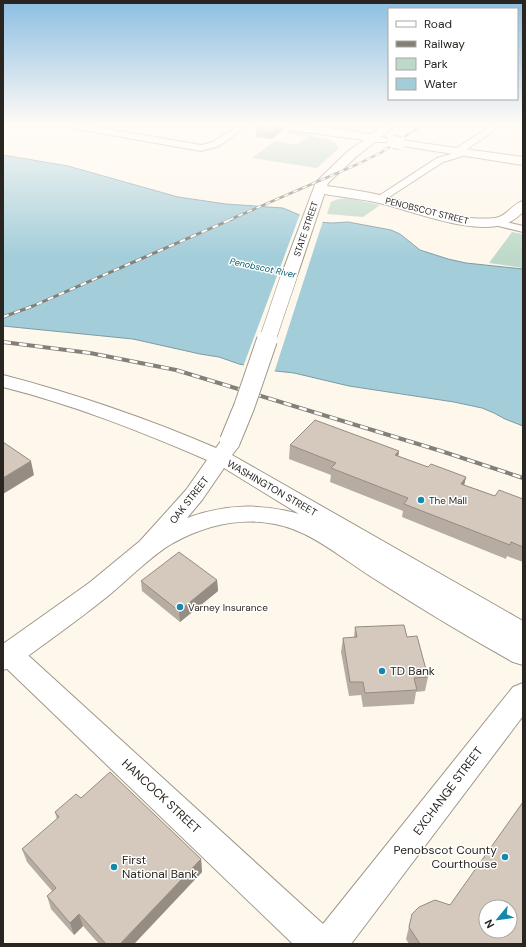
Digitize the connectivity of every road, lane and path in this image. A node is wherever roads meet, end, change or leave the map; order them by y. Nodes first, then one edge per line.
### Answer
1 (325, 169) edge
2 (337, 169) edge
3 (426, 169) edge
4 (321, 186) junction
5 (379, 199) junction
6 (523, 205) edge
7 (494, 222) junction
8 (523, 228) edge
9 (289, 276) joint
10 (3, 381) edge
11 (225, 450) junction
12 (149, 547) junction
13 (523, 634) edge
14 (5, 654) edge
15 (523, 654) edge
16 (523, 694) edge
17 (319, 944) edge
18 (329, 944) edge

1 - 4 main road, STATE STREET
2 - 4 main road, STATE STREET
3 - 5 street
4 - 5 street, PENOBSCOT STREET
4 - 9 main road, STATE STREET
5 - 7 street, PENOBSCOT STREET
6 - 7 street
7 - 8 street, PENOBSCOT STREET
9 - 11 main road, OAK STREET, bridge
10 - 11 main road, WASHINGTON STREET
11 - 12 main road, OAK STREET
11 - 13 main road, WASHINGTON STREET
12 - 14 main road, OAK STREET
12 - 15 main road, WASHINGTON STREET
14 - 17 street, HANCOCK STREET
16 - 18 street, EXCHANGE STREET

